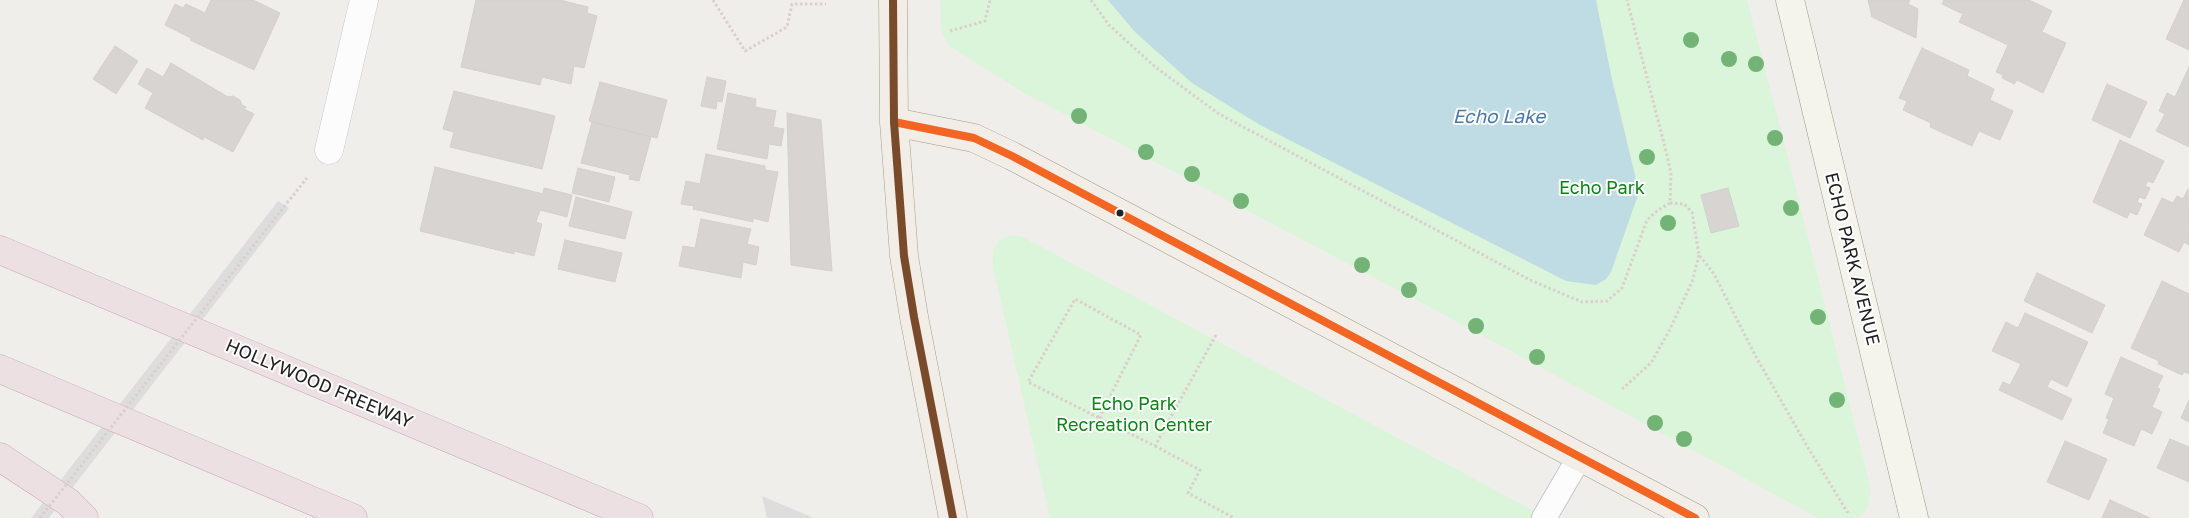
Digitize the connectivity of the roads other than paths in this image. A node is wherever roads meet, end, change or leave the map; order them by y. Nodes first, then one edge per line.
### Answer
1 (364, 0) edge
2 (893, 0) edge
3 (1790, 0) edge
4 (894, 122) junction
5 (329, 150) dead end
6 (0, 250) edge
7 (0, 369) edge
8 (0, 457) edge
9 (1579, 458) junction
10 (84, 518) edge
11 (353, 518) edge
12 (639, 518) edge
13 (953, 518) edge
14 (1544, 518) edge
15 (1695, 518) edge
16 (1914, 518) edge

1 - 5 street
2 - 4 main road
3 - 16 street, ECHO PARK AVENUE
4 - 9 main road
4 - 13 main road
6 - 12 highway, HOLLYWOOD FREEWAY
7 - 11 highway
8 - 10 highway
9 - 14 lane
9 - 15 main road

